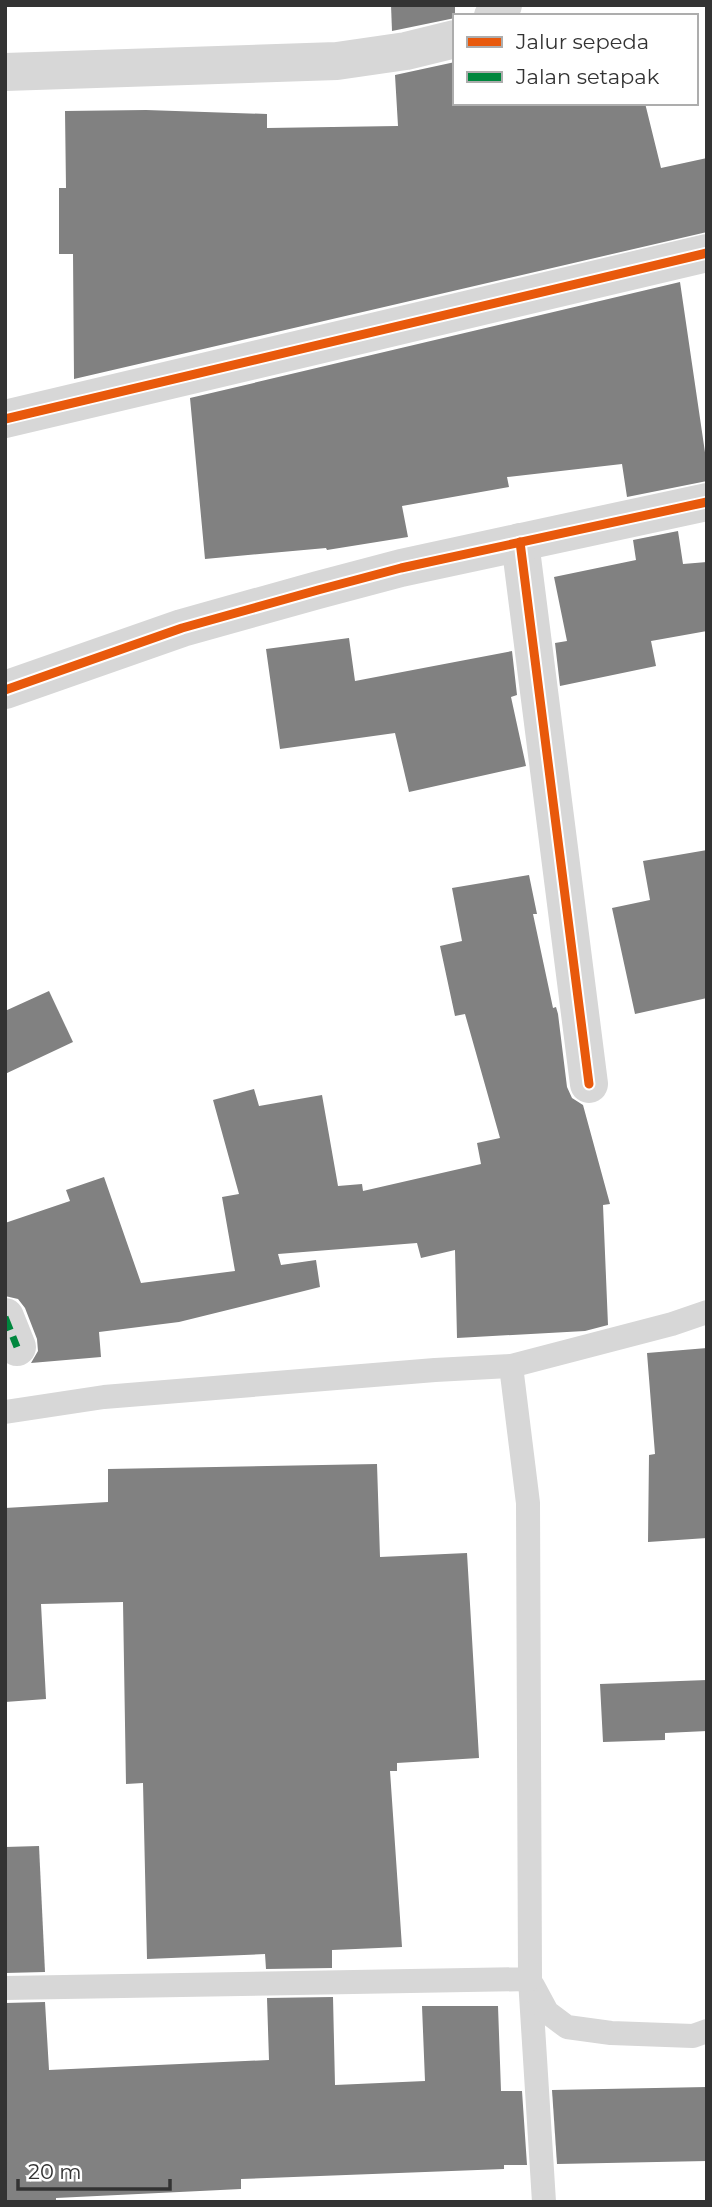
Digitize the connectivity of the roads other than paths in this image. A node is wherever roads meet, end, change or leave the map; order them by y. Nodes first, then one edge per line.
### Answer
1 (453, 40) edge
2 (5, 72) edge
3 (707, 253) edge
4 (5, 419) edge
5 (707, 502) edge
6 (520, 542) junction
7 (5, 690) edge
8 (589, 1084) dead end
9 (707, 1312) edge
10 (511, 1366) junction
11 (5, 1412) edge
12 (530, 1979) junction
13 (5, 1988) edge
14 (707, 2031) edge
15 (544, 2202) edge

1 - 2 street
3 - 4 street
5 - 6 street
6 - 7 street
6 - 8 street
9 - 10 lane
10 - 11 lane
10 - 12 lane
12 - 13 lane
12 - 14 lane
12 - 15 lane

